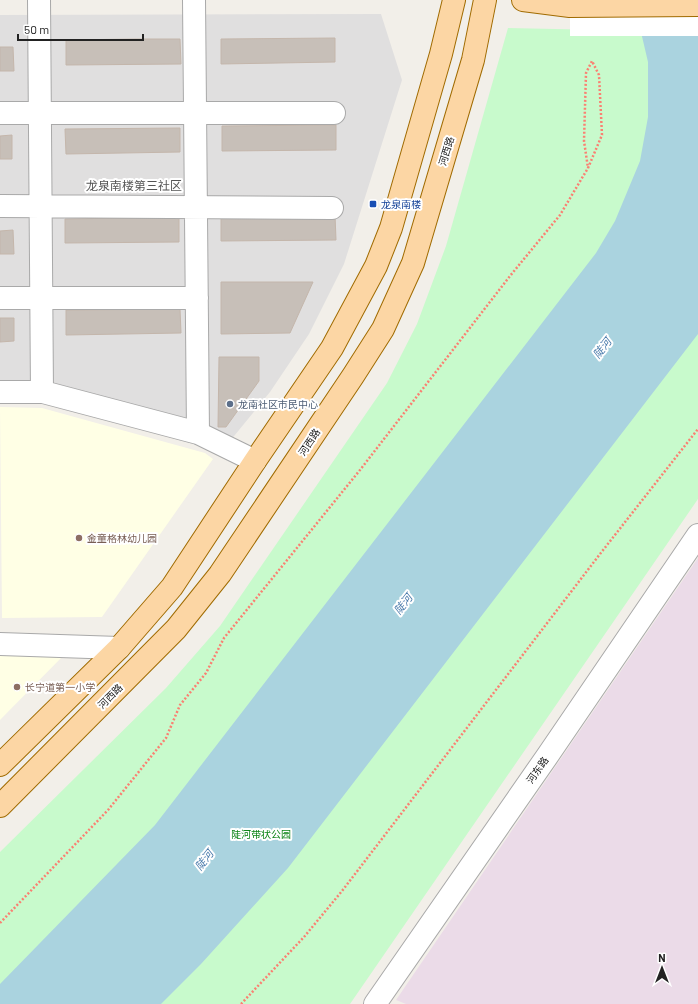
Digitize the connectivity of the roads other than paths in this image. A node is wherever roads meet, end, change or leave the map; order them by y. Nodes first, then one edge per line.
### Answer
1 (39, 0) edge
2 (194, 0) edge
3 (454, 0) edge
4 (485, 0) edge
5 (523, 0) edge
6 (698, 5) edge
7 (0, 113) edge
8 (40, 113) junction
9 (195, 113) junction
10 (334, 113) dead end
11 (0, 206) edge
12 (40, 206) junction
13 (196, 207) junction
14 (332, 208) dead end
15 (0, 298) edge
16 (41, 298) junction
17 (197, 298) junction
18 (0, 392) edge
19 (42, 392) junction
20 (198, 433) junction
21 (255, 461) junction
22 (698, 536) edge
23 (0, 644) edge
24 (119, 648) junction
25 (0, 765) edge
26 (0, 806) edge
27 (375, 1004) edge

1 - 8 street
2 - 9 street
3 - 21 main road
4 - 26 main road, 河西路
5 - 6 main road
7 - 8 street
8 - 9 street
8 - 12 street
9 - 10 street
9 - 13 street
11 - 12 street
12 - 13 street
12 - 16 street
13 - 14 street
13 - 17 street
15 - 16 street
16 - 17 street
16 - 19 street
17 - 20 street
18 - 19 street
19 - 20 street
20 - 21 street
21 - 24 main road
22 - 27 street, 河东路
23 - 24 street
24 - 25 main road

